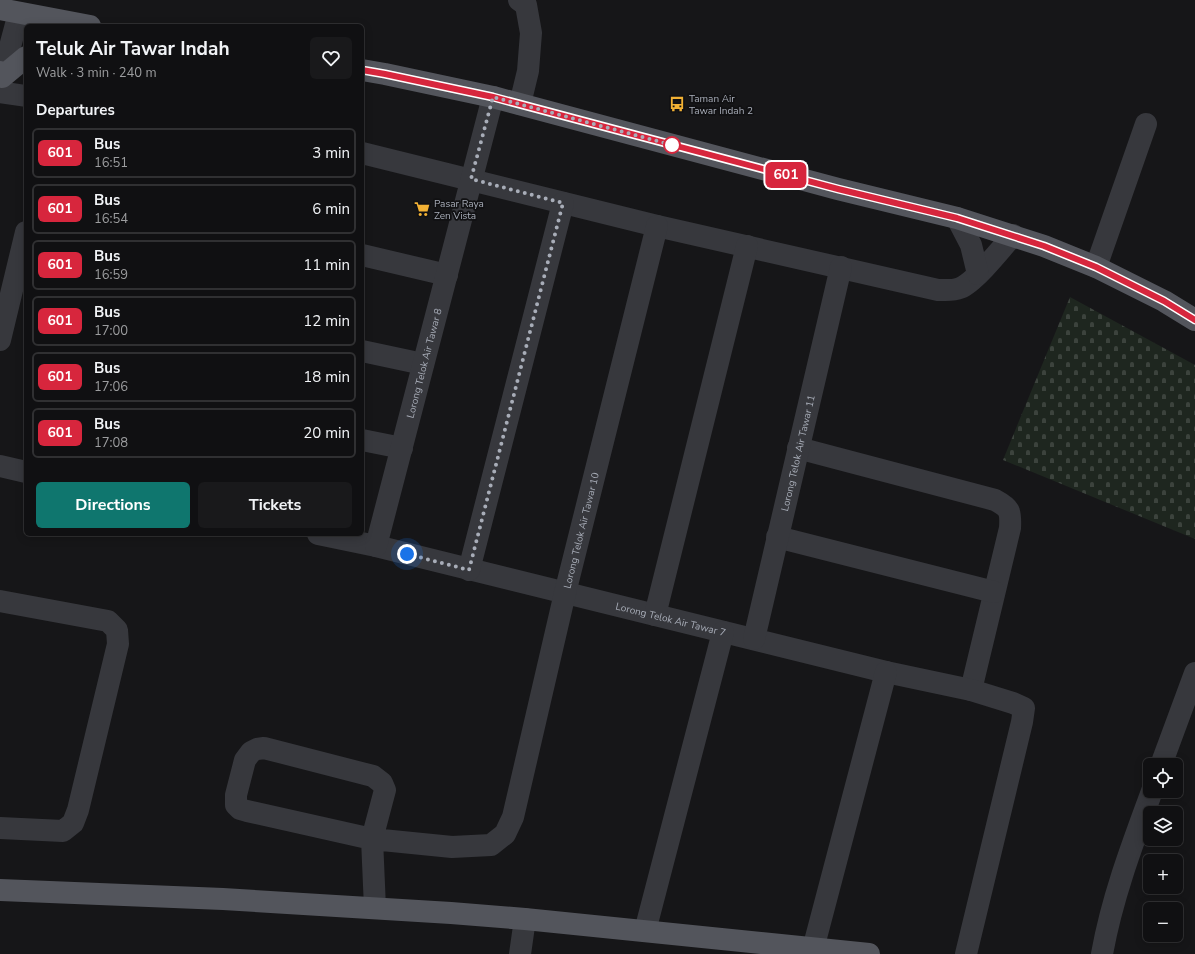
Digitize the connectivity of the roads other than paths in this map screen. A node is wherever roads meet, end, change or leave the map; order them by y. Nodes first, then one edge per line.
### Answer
1 (519, 0) edge
2 (9, 11) edge
3 (79, 24) edge
4 (24, 59) edge
5 (364, 70) edge
6 (1, 81) edge
7 (24, 95) edge
8 (493, 97) junction
9 (520, 104) junction
10 (1146, 124) dead end
11 (364, 153) edge
12 (471, 179) junction
13 (563, 203) junction
14 (957, 218) junction
15 (657, 226) junction
16 (1013, 235) junction
17 (24, 240) edge
18 (747, 246) junction
19 (364, 255) edge
20 (841, 267) junction
21 (1096, 267) junction
22 (978, 274) junction
23 (447, 275) junction
24 (1195, 320) edge
25 (0, 340) edge
26 (364, 351) edge
27 (424, 364) junction
28 (364, 440) edge
29 (402, 448) junction
30 (798, 448) junction
31 (0, 466) edge
32 (24, 472) edge
33 (328, 536) edge
34 (777, 537) junction
35 (376, 546) junction
36 (469, 570) junction
37 (994, 592) junction
38 (565, 593) junction
39 (0, 601) edge
40 (656, 615) junction
41 (723, 632) junction
42 (754, 639) junction
43 (886, 672) junction
44 (1195, 673) edge
45 (971, 690) junction
46 (1165, 758) edge
47 (1149, 798) edge
48 (0, 828) edge
49 (372, 839) junction
50 (0, 890) edge
51 (375, 908) junction
52 (525, 919) junction
53 (645, 931) junction
54 (813, 949) junction
55 (520, 954) edge
56 (868, 954) edge
57 (966, 954) edge
58 (1102, 954) edge

1 - 9 street
2 - 3 main road
2 - 6 street
4 - 6 main road
5 - 8 main road
6 - 7 street
8 - 9 main road
8 - 12 street, Lorong Telok Air Tawar 8
9 - 14 main road
10 - 21 street
11 - 12 street
12 - 13 street
12 - 23 street, Lorong Telok Air Tawar 8
13 - 15 street
13 - 36 street
14 - 16 main road
14 - 22 street
15 - 18 street
15 - 38 street, Lorong Telok Air Tawar 10
16 - 21 main road
16 - 22 street
17 - 25 street
18 - 20 street
18 - 40 street
19 - 23 street
20 - 22 street
20 - 30 street, Lorong Telok Air Tawar 11
21 - 24 main road
23 - 27 street, Lorong Telok Air Tawar 8
26 - 27 street
27 - 29 street, Lorong Telok Air Tawar 8
28 - 29 street
29 - 35 street, Lorong Telok Air Tawar 8
30 - 34 street, Lorong Telok Air Tawar 11
30 - 37 street
31 - 32 street
33 - 35 street, Lorong Telok Air Tawar 7
34 - 37 street
34 - 42 street, Lorong Telok Air Tawar 11
35 - 36 street, Lorong Telok Air Tawar 7
36 - 38 street, Lorong Telok Air Tawar 7
37 - 45 street
38 - 40 street, Lorong Telok Air Tawar 7
38 - 49 street, Lorong Telok Air Tawar 10
39 - 48 street
40 - 41 street, Lorong Telok Air Tawar 7
41 - 42 street, Lorong Telok Air Tawar 7
41 - 53 street
42 - 43 street, Lorong Telok Air Tawar 7
43 - 45 street, Lorong Telok Air Tawar 7
43 - 54 street
44 - 46 street
45 - 57 street, Lorong Telok Air Tawar 7
47 - 58 street
49 - 49 street
49 - 51 street
50 - 51 main road
51 - 52 main road
52 - 53 main road
52 - 55 street
53 - 54 main road
54 - 56 main road

